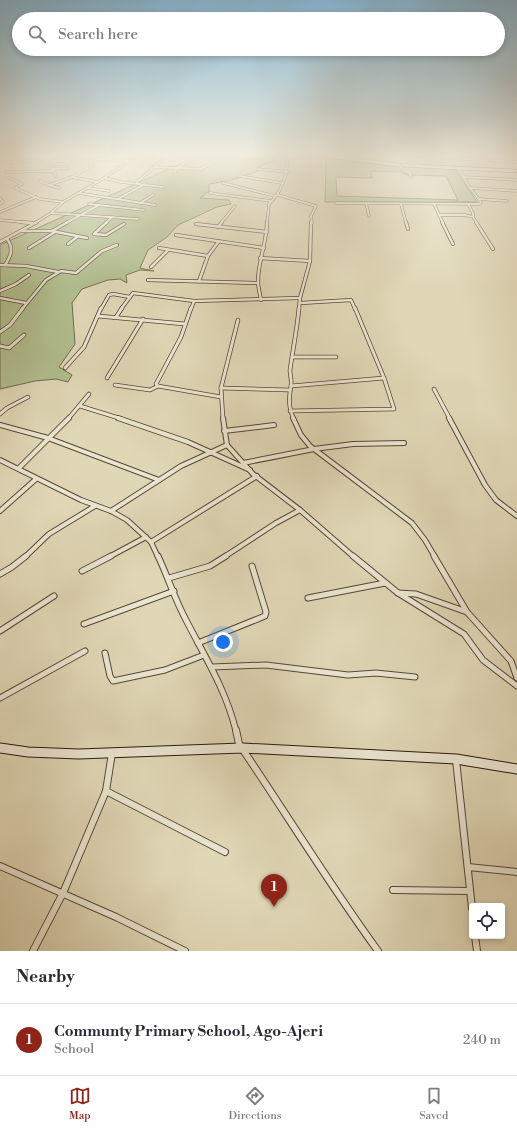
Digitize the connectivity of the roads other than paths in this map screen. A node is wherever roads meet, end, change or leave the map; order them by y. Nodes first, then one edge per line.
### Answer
1 (33, 198) edge
2 (43, 198) edge
3 (68, 198) edge
4 (114, 198) edge
5 (148, 198) edge
6 (253, 198) edge
7 (289, 198) edge
8 (117, 199) joint
9 (479, 199) joint
10 (272, 200) joint
11 (507, 201) dead end
12 (62, 202) junction
13 (336, 203) dead end
14 (366, 203) junction
15 (89, 204) dead end
16 (140, 204) junction
17 (401, 204) junction
18 (434, 204) junction
19 (468, 204) junction
20 (99, 205) junction
21 (155, 205) dead end
22 (235, 206) dead end
23 (144, 210) dead end
24 (0, 212) edge
25 (50, 213) junction
26 (83, 215) junction
27 (440, 215) junction
28 (369, 216) dead end
29 (112, 217) junction
30 (473, 217) junction
31 (138, 219) dead end
32 (0, 220) edge
33 (32, 224) junction
34 (124, 224) dead end
35 (196, 224) dead end
36 (218, 227) junction
37 (408, 229) dead end
38 (19, 231) junction
39 (54, 232) junction
40 (266, 232) junction
41 (176, 235) dead end
42 (77, 237) junction
43 (87, 238) dead end
44 (7, 239) junction
45 (1, 241) edge
46 (219, 241) junction
47 (68, 244) dead end
48 (453, 244) dead end
49 (117, 245) dead end
50 (30, 248) dead end
51 (159, 248) dead end
52 (264, 248) junction
53 (493, 248) dead end
54 (168, 250) junction
55 (208, 256) junction
56 (260, 258) junction
57 (310, 261) junction
58 (0, 265) edge
59 (5, 265) junction
60 (151, 266) dead end
61 (58, 272) junction
62 (29, 275) dead end
63 (148, 280) dead end
64 (199, 281) junction
65 (258, 283) junction
66 (0, 292) edge
67 (130, 297) junction
68 (0, 298) edge
69 (261, 300) junction
70 (301, 300) junction
71 (194, 301) junction
72 (26, 303) junction
73 (98, 316) junction
74 (116, 317) junction
75 (143, 319) junction
76 (238, 320) dead end
77 (185, 324) junction
78 (0, 332) edge
79 (24, 335) dead end
80 (0, 346) edge
81 (293, 357) junction
82 (336, 357) dead end
83 (65, 368) dead end
84 (107, 378) dead end
85 (384, 378) junction
86 (115, 385) dead end
87 (158, 386) junction
88 (221, 388) junction
89 (290, 388) junction
90 (434, 389) dead end
91 (89, 394) dead end
92 (28, 397) dead end
93 (221, 397) junction
94 (80, 406) junction
95 (290, 411) junction
96 (0, 414) edge
97 (0, 425) edge
98 (274, 425) dead end
99 (224, 431) junction
100 (48, 438) junction
101 (404, 443) dead end
102 (226, 445) junction
103 (314, 449) junction
104 (209, 451) junction
105 (0, 460) edge
106 (243, 463) junction
107 (19, 468) junction
108 (252, 471) junction
109 (256, 476) junction
110 (36, 479) junction
111 (159, 480) junction
112 (95, 506) junction
113 (300, 510) junction
114 (0, 511) edge
115 (111, 511) junction
116 (517, 516) edge
117 (146, 537) junction
118 (152, 542) junction
119 (252, 566) dead end
120 (82, 571) dead end
121 (0, 574) edge
122 (169, 578) junction
123 (385, 583) junction
124 (174, 592) junction
125 (398, 593) junction
126 (54, 596) dead end
127 (308, 598) dead end
128 (467, 612) junction
129 (84, 624) dead end
130 (0, 631) edge
131 (198, 643) junction
132 (86, 651) dead end
133 (105, 653) dead end
134 (204, 655) junction
135 (212, 667) junction
136 (415, 677) dead end
137 (517, 678) edge
138 (517, 686) edge
139 (0, 698) edge
140 (0, 748) edge
141 (242, 748) junction
142 (112, 753) junction
143 (456, 759) junction
144 (517, 769) edge
145 (106, 791) junction
146 (225, 852) dead end
147 (0, 866) edge
148 (468, 867) junction
149 (517, 872) edge
150 (393, 890) dead end
151 (470, 891) junction
152 (64, 893) junction
153 (471, 903) edge
154 (476, 939) edge
155 (33, 951) edge
156 (185, 951) edge
157 (378, 951) edge
158 (477, 951) edge

1 - 24 street
2 - 12 street
3 - 12 street
4 - 8 street
5 - 16 street
6 - 10 street
7 - 57 street
8 - 16 street
9 - 11 street
9 - 19 street
10 - 40 street
12 - 25 street
13 - 14 street
14 - 17 street
14 - 28 street
15 - 20 street
16 - 21 street
17 - 18 street
17 - 37 street
18 - 19 street
18 - 27 street
19 - 30 street
20 - 23 street
20 - 26 street
22 - 36 street
25 - 26 street
25 - 33 street
26 - 29 street
26 - 39 street
27 - 30 street
27 - 48 street
29 - 31 street
29 - 34 street
30 - 53 street
32 - 33 street
33 - 38 street
35 - 36 street
36 - 40 street
38 - 39 street
38 - 44 street
39 - 42 street
39 - 50 street
40 - 52 street
41 - 46 street
42 - 43 street
42 - 47 street
44 - 45 street
44 - 59 street
46 - 52 street
46 - 55 street
49 - 61 street
51 - 54 street
52 - 56 street
54 - 55 street
54 - 60 street
55 - 64 street
56 - 57 street
56 - 65 street
57 - 70 street
58 - 59 street
59 - 61 street
61 - 72 street
62 - 66 street
63 - 64 street
64 - 65 street
65 - 69 street
67 - 71 street
67 - 73 street
67 - 74 street
68 - 72 street
69 - 70 street
69 - 71 street
70 - 81 street
70 - 85 street
71 - 77 street
72 - 78 street
73 - 74 street
73 - 83 street
74 - 75 street
75 - 77 street
75 - 84 street
76 - 88 street
77 - 87 street
79 - 80 street
81 - 82 street
81 - 89 street
85 - 89 street
85 - 95 street
86 - 87 street
87 - 93 street
88 - 89 street
88 - 93 street
89 - 95 street
90 - 116 street
91 - 94 street
92 - 96 street
93 - 99 street
94 - 100 street
94 - 104 street
95 - 103 street
97 - 100 street
98 - 99 street
99 - 102 street
100 - 107 street
100 - 111 street
101 - 103 street
102 - 104 street
102 - 106 street
103 - 106 street
103 - 128 street
104 - 108 street
104 - 111 street
105 - 107 street
106 - 108 street
107 - 110 street
108 - 109 street
109 - 113 street
109 - 118 street
110 - 112 street
110 - 114 street
111 - 115 street
112 - 115 street
112 - 121 street
113 - 122 street
113 - 123 street
115 - 117 street
117 - 118 street
117 - 120 street
118 - 122 street
119 - 131 street
122 - 124 street
123 - 125 street
123 - 127 street
124 - 129 street
124 - 131 street
125 - 128 street
125 - 138 street
126 - 130 street
128 - 137 street
131 - 134 street
132 - 139 street
133 - 134 street
134 - 135 street
135 - 136 street
135 - 141 street
140 - 142 street
141 - 142 street
141 - 143 street
141 - 157 street
142 - 145 street
143 - 144 street
143 - 148 street
145 - 146 street
145 - 152 street
147 - 152 street
148 - 149 street
148 - 151 street
150 - 151 street
151 - 153 street
152 - 155 street
152 - 156 street
154 - 158 street

